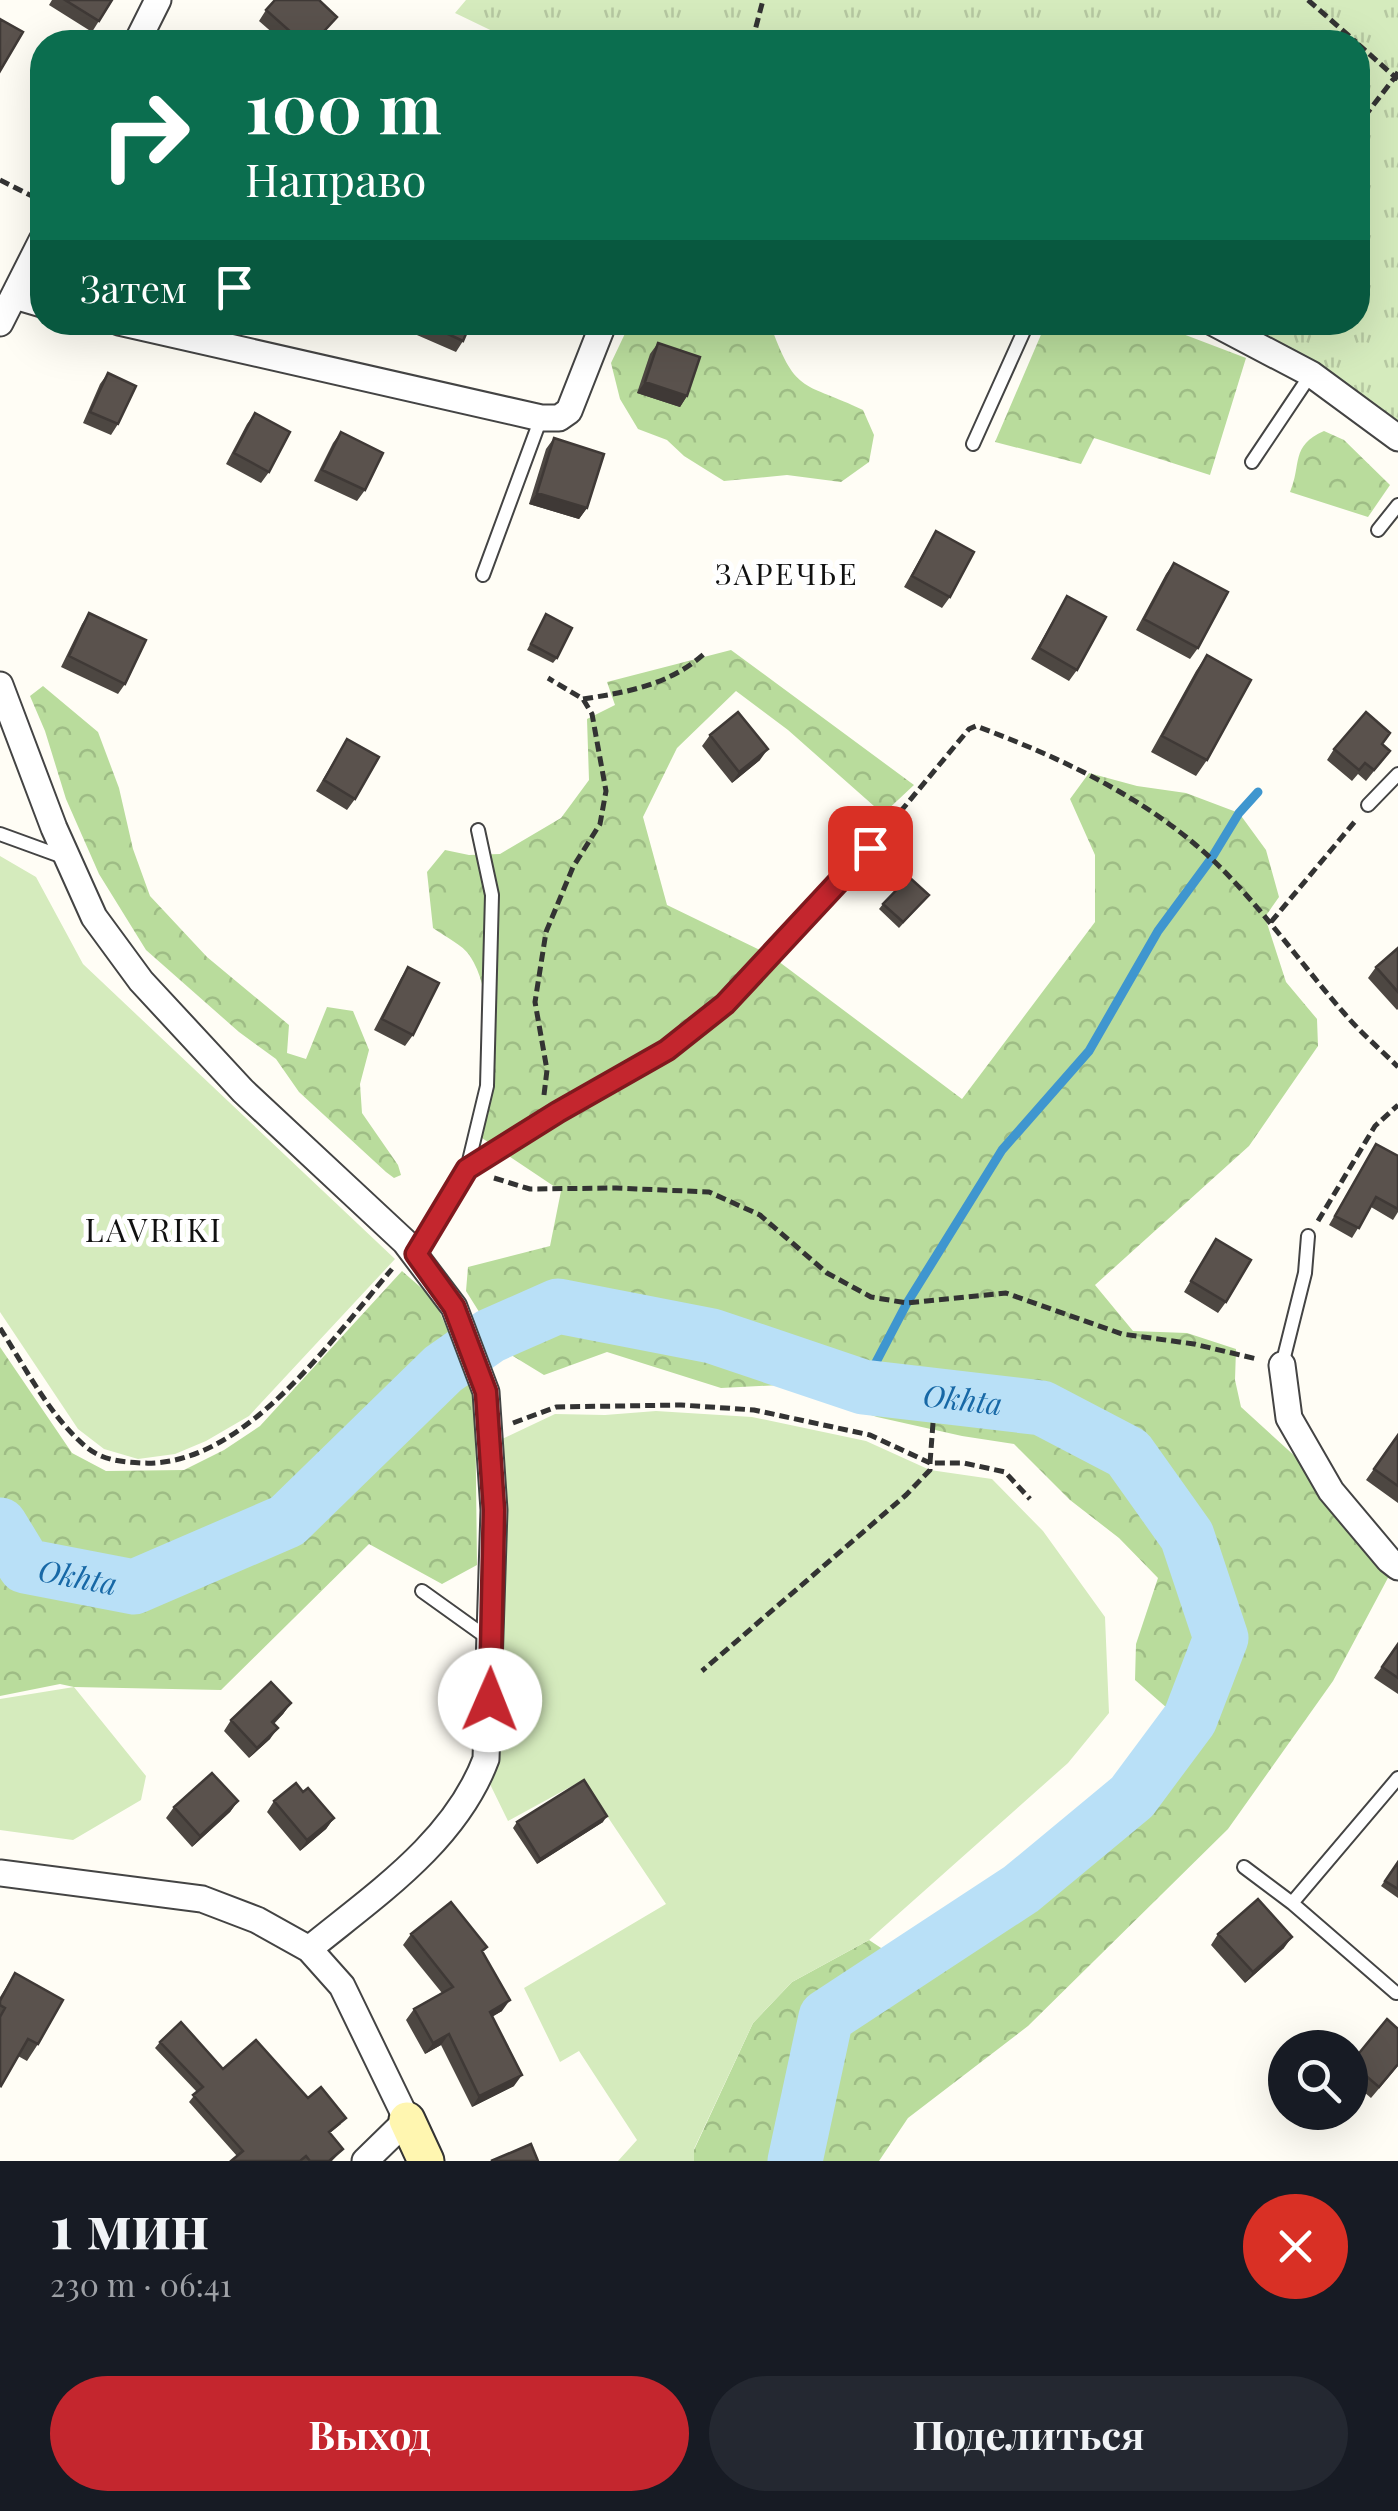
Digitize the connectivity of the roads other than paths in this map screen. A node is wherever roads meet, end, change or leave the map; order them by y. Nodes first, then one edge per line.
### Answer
1 (158, 0) edge
2 (143, 30) edge
3 (30, 266) edge
4 (16, 296) junction
5 (30, 300) edge
6 (0, 323) edge
7 (176, 335) edge
8 (599, 335) edge
9 (1022, 335) edge
10 (1237, 335) edge
11 (1311, 374) junction
12 (540, 418) junction
13 (1398, 438) edge
14 (973, 444) dead end
15 (1252, 462) dead end
16 (1398, 505) edge
17 (1378, 530) dead end
18 (483, 575) dead end
19 (0, 685) edge
20 (1398, 774) edge
21 (1368, 806) road end
22 (478, 830) dead end
23 (0, 834) edge
24 (870, 848) road end
25 (68, 859) junction
26 (467, 1169) junction
27 (1308, 1236) road end
28 (413, 1251) junction
29 (1282, 1365) joint
30 (1398, 1566) edge
31 (422, 1591) dead end
32 (491, 1641) junction
33 (1398, 1778) edge
34 (1244, 1867) dead end
35 (0, 1873) edge
36 (1292, 1903) junction
37 (309, 1949) junction
38 (1396, 1993) edge
39 (408, 2120) junction
40 (365, 2161) edge
41 (426, 2161) edge

1 - 2 street
3 - 4 street
4 - 5 street
4 - 6 street
7 - 12 street
8 - 12 street
9 - 14 lane
10 - 11 street
11 - 13 street
11 - 15 lane
12 - 18 lane
16 - 17 lane
19 - 25 street
20 - 21 lane
22 - 26 lane
23 - 25 lane
24 - 26 lane
25 - 28 street
26 - 28 lane
27 - 29 lane
28 - 32 street
29 - 30 street
31 - 32 lane
32 - 37 street
33 - 36 lane
34 - 36 lane
35 - 37 street
36 - 38 lane
37 - 39 street
39 - 40 street
39 - 41 street

